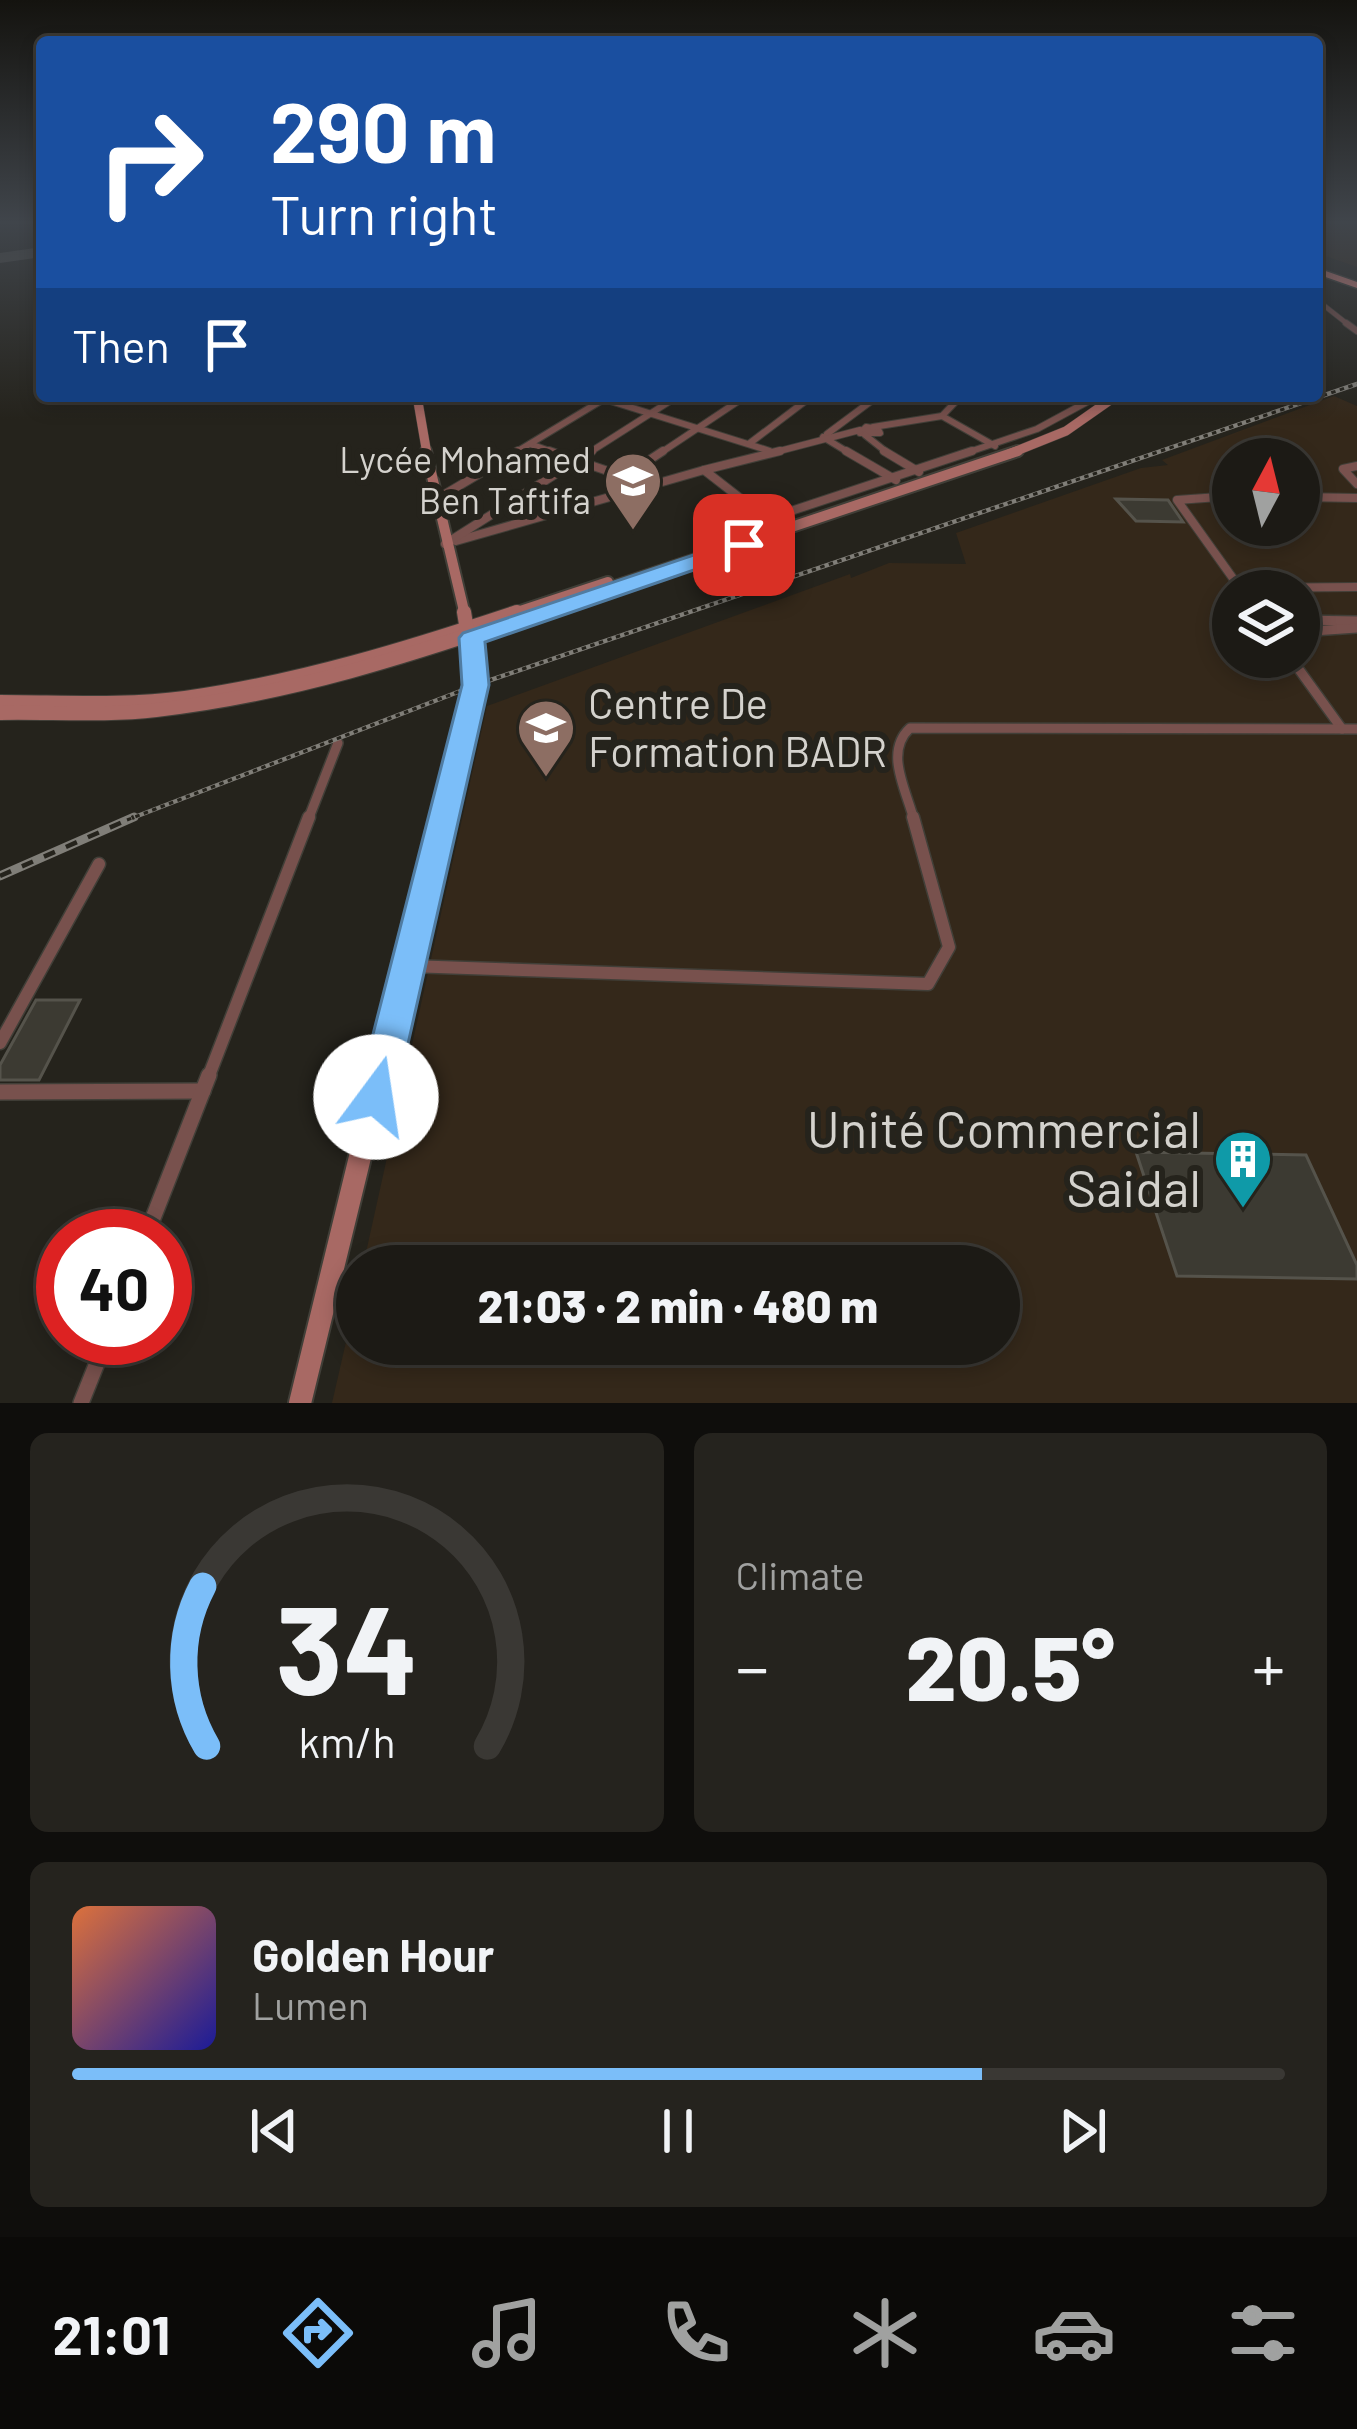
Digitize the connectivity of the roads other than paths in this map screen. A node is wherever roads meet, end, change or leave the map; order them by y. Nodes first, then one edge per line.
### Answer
1 (1323, 307) edge
2 (1357, 331) edge
3 (417, 402) edge
4 (600, 402) edge
5 (618, 402) edge
6 (668, 402) edge
7 (737, 402) edge
8 (804, 402) edge
9 (870, 402) edge
10 (955, 402) edge
11 (1094, 402) edge
12 (1107, 402) edge
13 (650, 413) junction
14 (942, 416) junction
15 (698, 428) junction
16 (862, 432) junction
17 (823, 437) junction
18 (750, 443) junction
19 (530, 444) junction
20 (998, 447) junction
21 (770, 451) junction
22 (576, 459) junction
23 (1357, 466) edge
24 (704, 470) junction
25 (919, 472) junction
26 (625, 476) junction
27 (903, 484) junction
28 (1357, 484) edge
29 (650, 486) junction
30 (1212, 496) edge
31 (1320, 497) edge
32 (1357, 498) edge
33 (435, 500) junction
34 (772, 522) junction
35 (445, 544) junction
36 (1227, 570) edge
37 (1357, 587) edge
38 (1320, 588) edge
39 (1320, 621) edge
40 (1357, 624) edge
41 (1320, 629) edge
42 (469, 634) junction
43 (1305, 678) edge
44 (0, 702) edge
45 (0, 712) edge
46 (1342, 729) junction
47 (1357, 729) edge
48 (338, 743) dead end
49 (99, 864) dead end
50 (409, 966) junction
51 (0, 1043) edge
52 (202, 1091) junction
53 (0, 1092) edge
54 (156, 1209) edge
55 (96, 1365) edge
56 (81, 1403) edge
57 (300, 1403) edge

1 - 2 street
3 - 33 main road
4 - 19 street
5 - 13 street
6 - 13 street
7 - 15 street
8 - 18 street
9 - 17 street
10 - 14 street
11 - 20 main road
12 - 27 main road
13 - 15 street
13 - 22 street
14 - 16 street
14 - 20 street
15 - 18 street
15 - 26 street
16 - 17 street
16 - 25 street
17 - 21 street
17 - 27 street
18 - 21 street
19 - 22 street
19 - 33 street
20 - 25 street
20 - 27 main road
21 - 24 street
22 - 26 street
22 - 35 street
23 - 28 street
24 - 29 street
24 - 34 street
25 - 27 street
26 - 29 street
27 - 34 main road
27 - 42 main road
29 - 35 street
30 - 36 street
31 - 32 street
33 - 35 main road
34 - 42 main road
35 - 42 main road
37 - 38 street
39 - 40 street
40 - 41 street
42 - 44 main road
42 - 45 main road
42 - 50 main road
43 - 46 street
46 - 47 street
46 - 50 street
48 - 52 street
49 - 51 street
50 - 57 main road
52 - 53 street
52 - 54 street
55 - 56 street

